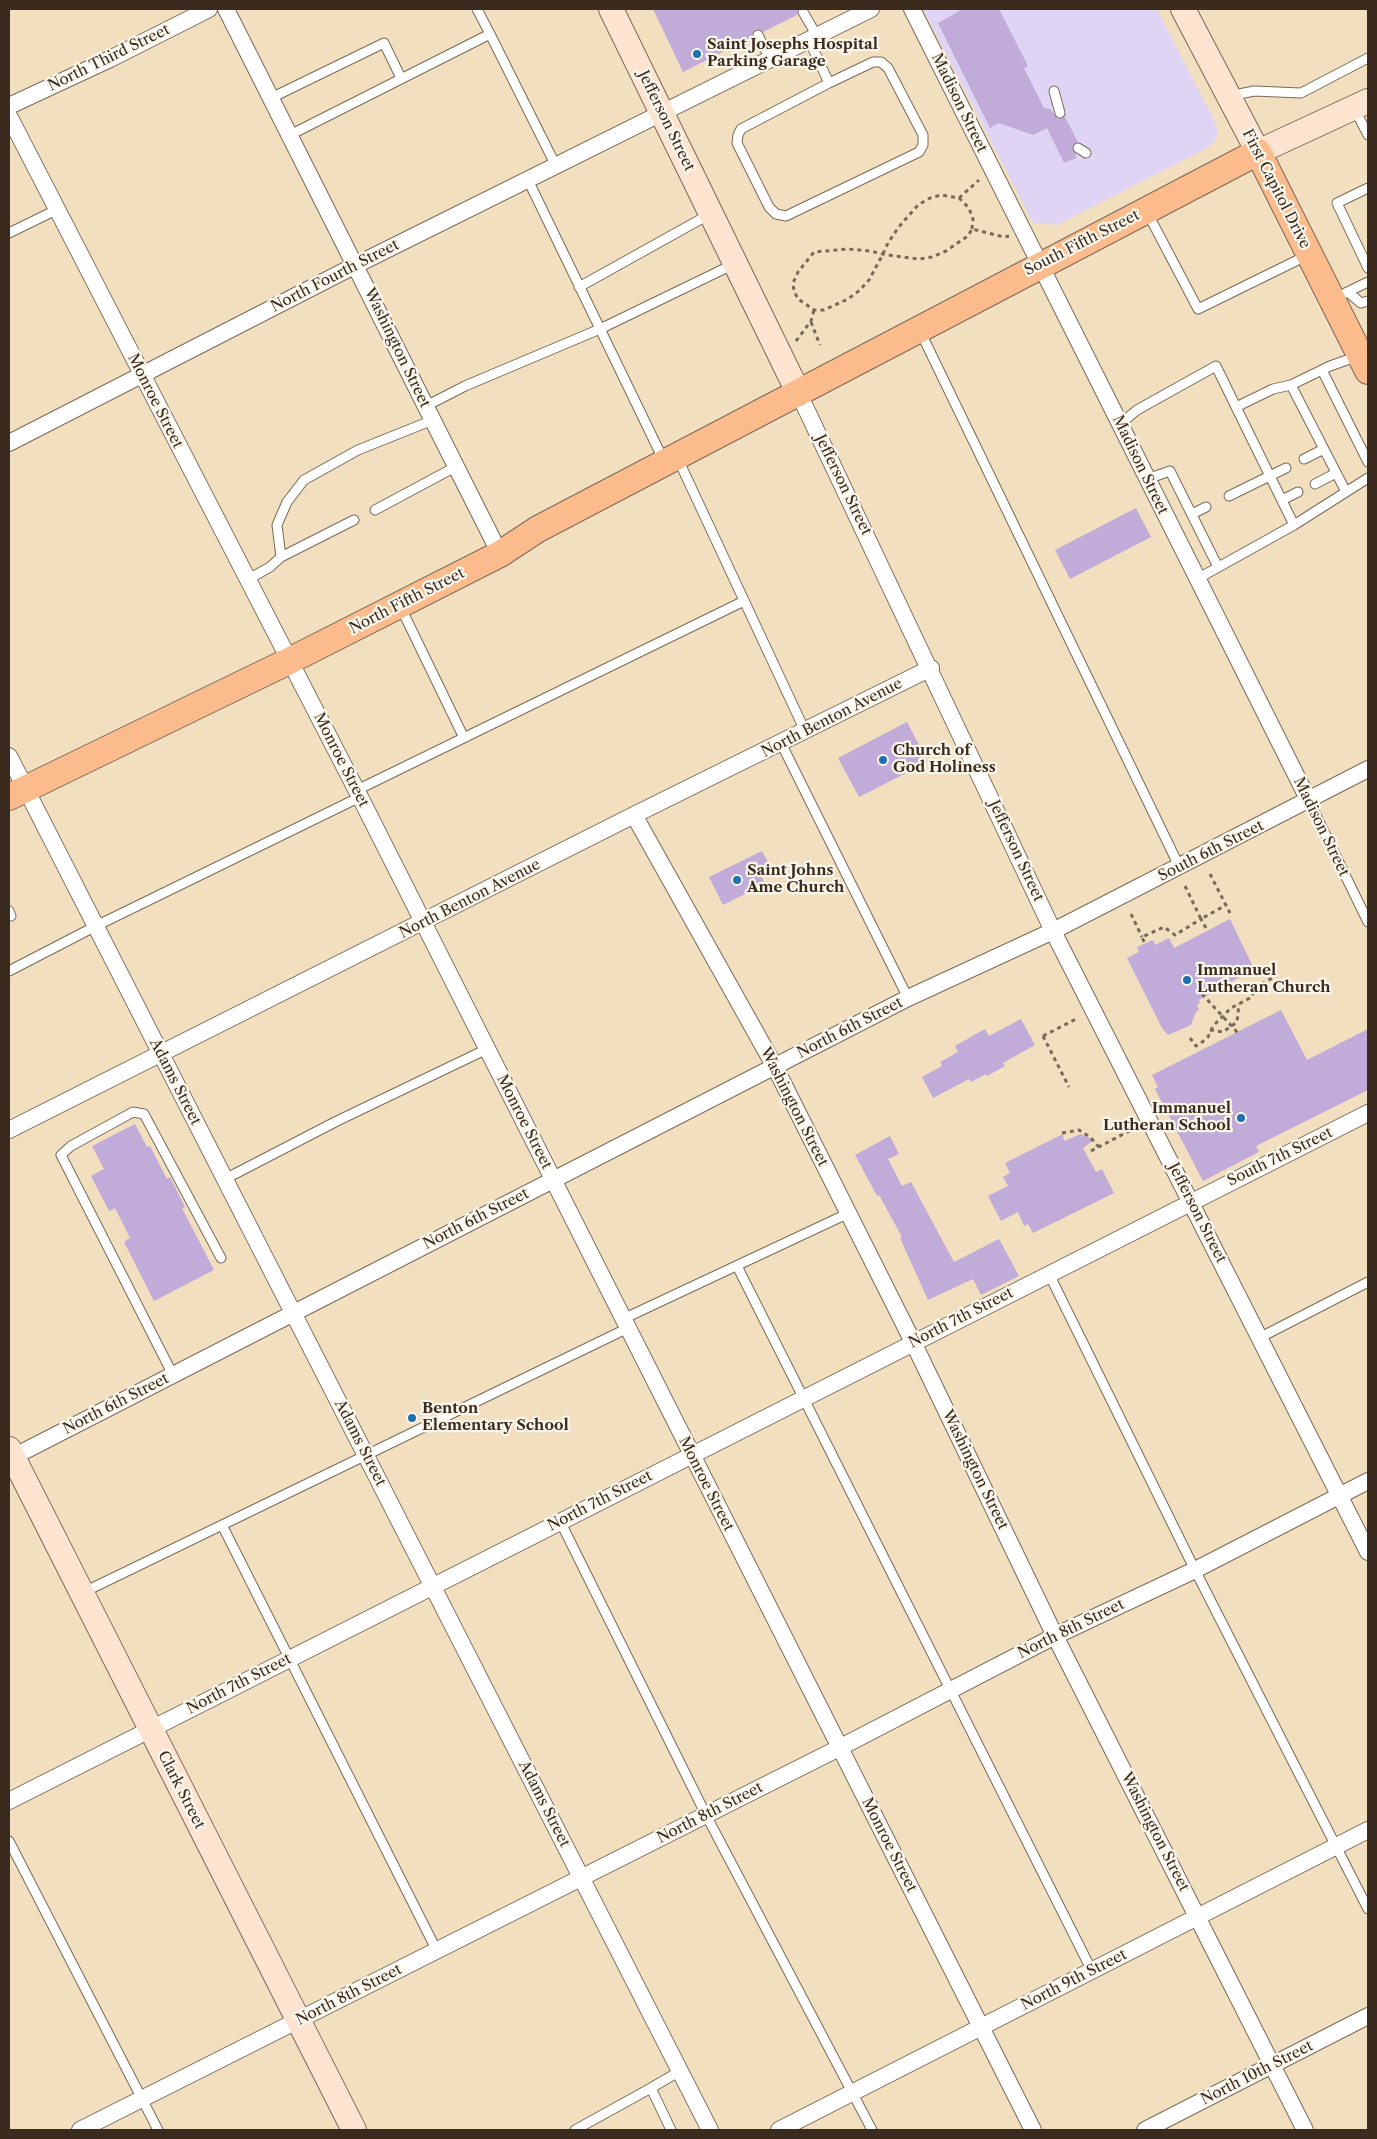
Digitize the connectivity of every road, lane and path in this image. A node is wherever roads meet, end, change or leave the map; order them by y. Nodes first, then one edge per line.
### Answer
1 (209, 9) edge
2 (226, 9) edge
3 (477, 9) edge
4 (611, 9) edge
5 (871, 9) edge
6 (912, 9) edge
7 (1183, 9) edge
8 (804, 12) dead end
9 (490, 34) junction
10 (758, 35) dead end
11 (813, 38) junction
12 (1368, 58) edge
13 (770, 59) junction
14 (401, 78) junction
15 (829, 83) junction
16 (1054, 91) dead end
17 (1229, 96) junction
18 (271, 98) junction
19 (1361, 104) edge
20 (9, 106) edge
21 (662, 112) junction
22 (1060, 113) dead end
23 (9, 116) edge
24 (290, 135) junction
25 (1368, 135) edge
26 (1078, 148) dead end
27 (1258, 152) junction
28 (1086, 153) dead end
29 (556, 166) junction
30 (982, 176) dead end
31 (528, 180) junction
32 (1368, 188) edge
33 (959, 198) junction
34 (56, 210) junction
35 (1146, 210) junction
36 (711, 214) junction
37 (972, 228) junction
38 (9, 233) edge
39 (1012, 234) dead end
40 (883, 254) junction
41 (1309, 254) junction
42 (734, 264) junction
43 (356, 265) junction
44 (1039, 265) junction
45 (1368, 268) edge
46 (1368, 282) edge
47 (579, 287) junction
48 (1341, 296) junction
49 (1368, 301) edge
50 (814, 310) junction
51 (811, 321) junction
52 (600, 329) junction
53 (919, 329) junction
54 (795, 344) dead end
55 (820, 345) dead end
56 (1364, 363) edge
57 (1322, 370) junction
58 (141, 375) junction
59 (1291, 385) junction
60 (799, 394) junction
61 (1236, 407) junction
62 (430, 413) junction
63 (1120, 424) junction
64 (9, 443) edge
65 (1324, 450) junction
66 (670, 459) junction
67 (1304, 459) dead end
68 (1368, 462) edge
69 (456, 466) junction
70 (1286, 468) dead end
71 (1336, 473) junction
72 (1270, 476) junction
73 (1368, 478) edge
74 (1147, 479) junction
75 (1315, 484) dead end
76 (1298, 492) dead end
77 (1346, 492) junction
78 (1229, 496) dead end
79 (1282, 500) junction
80 (1206, 507) dead end
81 (374, 510) dead end
82 (1192, 514) junction
83 (354, 520) dead end
84 (1294, 525) junction
85 (500, 554) junction
86 (281, 556) junction
87 (1218, 567) junction
88 (1197, 579) junction
89 (247, 580) junction
90 (744, 601) junction
91 (400, 605) junction
92 (289, 661) junction
93 (931, 668) junction
94 (805, 731) junction
95 (464, 738) junction
96 (781, 743) junction
97 (9, 756) edge
98 (1368, 769) edge
99 (17, 793) edge
100 (359, 794) junction
101 (1309, 801) junction
102 (634, 815) junction
103 (1179, 866) junction
104 (1210, 874) dead end
105 (1185, 886) dead end
106 (1226, 905) junction
107 (1230, 913) dead end
108 (1131, 914) dead end
109 (1202, 919) junction
110 (423, 922) junction
111 (1368, 922) edge
112 (96, 926) junction
113 (1206, 928) dead end
114 (1054, 931) junction
115 (1142, 937) junction
116 (1144, 942) dead end
117 (9, 971) edge
118 (1276, 976) dead end
119 (1202, 994) dead end
120 (908, 998) junction
121 (1239, 1004) junction
122 (1078, 1018) dead end
123 (1210, 1030) junction
124 (1238, 1033) dead end
125 (1190, 1038) dead end
126 (487, 1049) junction
127 (161, 1054) junction
128 (775, 1066) junction
129 (1069, 1087) dead end
130 (1368, 1113) edge
131 (9, 1130) edge
132 (1133, 1130) dead end
133 (1062, 1133) dead end
134 (1099, 1147) junction
135 (1092, 1151) dead end
136 (225, 1179) junction
137 (553, 1180) junction
138 (1191, 1201) junction
139 (849, 1213) junction
140 (221, 1258) dead end
141 (737, 1266) junction
142 (1048, 1274) junction
143 (1368, 1282) edge
144 (293, 1313) junction
145 (625, 1323) junction
146 (1261, 1337) junction
147 (913, 1342) junction
148 (173, 1375) junction
149 (804, 1398) junction
150 (691, 1454) junction
151 (10, 1455) edge
152 (366, 1455) junction
153 (1368, 1481) edge
154 (1341, 1496) junction
155 (560, 1521) junction
156 (222, 1525) junction
157 (1368, 1552) edge
158 (1195, 1570) junction
159 (432, 1586) junction
160 (82, 1593) junction
161 (1055, 1636) junction
162 (289, 1658) junction
163 (949, 1691) junction
164 (150, 1729) junction
165 (839, 1748) junction
166 (9, 1801) edge
167 (706, 1815) junction
168 (1368, 1830) edge
169 (9, 1841) edge
170 (1336, 1845) junction
171 (581, 1878) junction
172 (1368, 1909) edge
173 (1198, 1918) junction
174 (437, 1951) junction
175 (1092, 1971) junction
176 (1368, 2016) edge
177 (298, 2020) junction
178 (981, 2025) junction
179 (1272, 2065) junction
180 (680, 2071) junction
181 (651, 2088) junction
182 (853, 2093) junction
183 (142, 2099) junction
184 (1167, 2125) edge
185 (80, 2130) edge
186 (158, 2130) edge
187 (354, 2130) edge
188 (575, 2130) edge
189 (671, 2130) edge
190 (710, 2130) edge
191 (779, 2130) edge
192 (872, 2130) edge
193 (1033, 2130) edge
194 (1145, 2130) edge
195 (1305, 2130) edge

1 - 20 street, North Third Street
2 - 18 street, Washington Street
3 - 9 lane
4 - 21 main road, Jefferson Street
5 - 11 street, North Fourth Street
6 - 44 street, Madison Street
7 - 17 main road, First Capitol Drive
8 - 11 lane
9 - 14 lane
9 - 29 lane
10 - 13 lane
11 - 13 street, North Fourth Street
11 - 15 lane
12 - 17 lane
13 - 21 street, North Fourth Street
14 - 18 lane
14 - 24 lane
15 - 15 lane
16 - 22 lane
17 - 27 main road, First Capitol Drive
18 - 24 street, Washington Street
19 - 25 lane
19 - 27 main road, South Fifth Street
21 - 29 street, North Fourth Street
21 - 36 main road, Jefferson Street
23 - 34 street, Monroe Street
24 - 43 street, Washington Street
26 - 28 lane
27 - 35 main road, South Fifth Street
27 - 41 main road, First Capitol Drive
29 - 31 street, North Fourth Street
30 - 33 path
31 - 43 street, North Fourth Street
31 - 47 lane
32 - 45 lane
33 - 37 path
33 - 40 path
34 - 38 lane
34 - 58 street, Monroe Street
35 - 41 lane
35 - 44 main road, South Fifth Street
36 - 42 main road, Jefferson Street
36 - 47 lane
37 - 39 path
37 - 40 path
40 - 50 path
40 - 50 path
41 - 48 main road, First Capitol Drive
42 - 52 lane
42 - 60 main road, Jefferson Street
43 - 58 street, North Fourth Street
43 - 62 street, Washington Street
44 - 53 main road, South Fifth Street
44 - 63 street, Madison Street
46 - 48 lane
47 - 52 lane
48 - 49 lane
48 - 56 main road, First Capitol Drive
50 - 51 path
51 - 54 path
51 - 55 path
52 - 62 lane
52 - 66 lane
53 - 60 main road, South Fifth Street
53 - 103 lane
56 - 57 lane
57 - 59 lane
57 - 68 lane
58 - 64 street, North Fourth Street
58 - 89 street, Monroe Street
59 - 61 lane
59 - 65 lane
60 - 66 main road, North Fifth Street
60 - 93 street, Jefferson Street
61 - 63 lane
61 - 72 lane
62 - 69 street, Washington Street
62 - 86 lane
63 - 74 street, Madison Street
65 - 67 lane
65 - 71 lane
66 - 85 main road, North Fifth Street
66 - 90 lane
69 - 81 lane
69 - 85 street, Washington Street
70 - 72 lane
71 - 75 lane
71 - 77 lane
72 - 78 lane
72 - 79 lane
73 - 77 lane
74 - 82 lane
74 - 88 street, Madison Street
76 - 79 lane
77 - 84 lane
79 - 84 lane
80 - 82 lane
82 - 87 lane
83 - 86 lane
84 - 87 lane
85 - 91 main road, North Fifth Street
86 - 89 lane
87 - 88 lane
88 - 101 street, Madison Street
89 - 92 street, Monroe Street
90 - 94 lane
90 - 95 lane
91 - 92 main road, North Fifth Street
91 - 95 lane
92 - 99 main road, North Fifth Street
92 - 100 street, Monroe Street
93 - 94 street, North Benton Avenue
93 - 114 street, Jefferson Street
94 - 96 street, North Benton Avenue
95 - 100 lane
96 - 102 street, North Benton Avenue
96 - 120 lane
97 - 99 street, Adams Street
98 - 101 street, South 6th Street
99 - 112 street, Adams Street
100 - 110 street, Monroe Street
100 - 112 lane
101 - 103 street, South 6th Street
101 - 111 lane, Madison Street
102 - 110 street, North Benton Avenue
102 - 128 street, Washington Street
103 - 114 street, South 6th Street
104 - 106 path
105 - 109 path
106 - 107 path
106 - 109 path
108 - 115 path
109 - 113 path
109 - 115 path
110 - 126 street, Monroe Street
110 - 127 street, North Benton Avenue
112 - 117 lane
112 - 127 street, Adams Street
114 - 120 street, North 6th Street
114 - 138 street, Jefferson Street
115 - 116 path
118 - 121 path
119 - 124 path, bridge
120 - 128 street, North 6th Street
121 - 123 path
121 - 123 path
122 - 129 path
123 - 125 path
126 - 136 lane
126 - 137 street, Monroe Street
127 - 131 street, North Benton Avenue
127 - 136 street, Adams Street
128 - 137 street, North 6th Street
128 - 139 street, Washington Street
130 - 138 street, South 7th Street
132 - 134 path
133 - 134 path
134 - 135 path
136 - 144 street, Adams Street
137 - 144 street, North 6th Street
137 - 145 street, Monroe Street
138 - 142 street, North 7th Street
138 - 146 street, Jefferson Street
139 - 141 lane
139 - 147 street, Washington Street
140 - 148 lane
141 - 145 lane
141 - 149 lane
142 - 147 street, North 7th Street
142 - 158 lane
143 - 146 lane
144 - 148 street, North 6th Street
144 - 152 street, Adams Street
145 - 150 street, Monroe Street
145 - 152 lane
146 - 154 street, Jefferson Street
147 - 149 street, North 7th Street
147 - 161 street, Washington Street
148 - 151 street, North 6th Street
149 - 150 street, North 7th Street
149 - 163 lane
150 - 155 street, North 7th Street
150 - 165 street, Monroe Street
151 - 160 main road, Clark Street
152 - 156 lane
152 - 159 street, Adams Street
153 - 154 street, North 8th Street
154 - 157 street, Jefferson Street
154 - 158 street, North 8th Street
155 - 159 street, North 7th Street
155 - 167 lane
156 - 160 lane
156 - 162 lane
158 - 161 street, North 8th Street
158 - 170 lane
159 - 162 street, North 7th Street
159 - 171 street, Adams Street
160 - 164 main road, Clark Street
161 - 163 street, North 8th Street
161 - 173 street, Washington Street
162 - 164 street, North 7th Street
162 - 174 lane
163 - 165 street, North 8th Street
163 - 175 lane
164 - 166 street, North 7th Street
164 - 177 main road, Clark Street
165 - 167 street, North 8th Street
165 - 178 street, Monroe Street
167 - 171 street, North 8th Street
167 - 182 lane
168 - 170 street, North 9th Street
169 - 183 lane
170 - 172 lane
170 - 173 street, North 9th Street
171 - 174 street, North 8th Street
171 - 180 street, Adams Street
173 - 175 street, North 9th Street
173 - 179 street, Washington Street
174 - 177 street, North 8th Street
175 - 178 street, North 9th Street
176 - 179 street, North 10th Street
177 - 183 street, North 8th Street
177 - 187 main road, Clark Street
178 - 182 street, North 9th Street
178 - 193 street, Monroe Street
179 - 184 street, North 10th Street
179 - 195 street, Washington Street
180 - 181 lane
180 - 190 street, Adams Street
181 - 188 lane
181 - 189 lane
182 - 191 street, North 9th Street
182 - 192 lane
183 - 185 street, North 8th Street
183 - 186 lane
184 - 194 street, North 10th Street

